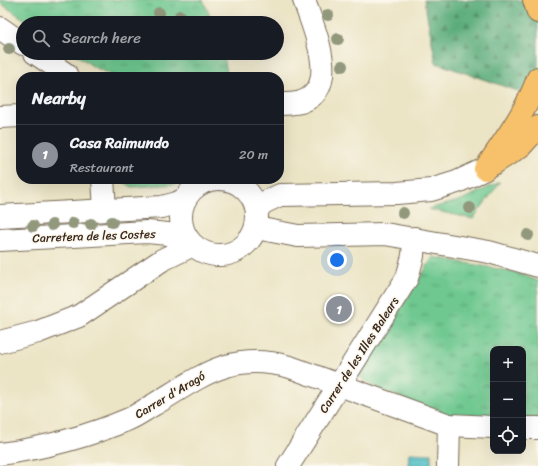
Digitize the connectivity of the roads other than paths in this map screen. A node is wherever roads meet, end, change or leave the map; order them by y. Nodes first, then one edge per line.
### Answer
1 (304, 0) edge
2 (534, 0) edge
3 (538, 12) edge
4 (0, 28) edge
5 (16, 39) edge
6 (46, 60) edge
7 (62, 72) edge
8 (538, 78) edge
9 (284, 104) edge
10 (16, 116) edge
11 (0, 117) edge
12 (538, 127) edge
13 (485, 169) junction
14 (103, 184) edge
15 (203, 184) edge
16 (237, 184) edge
17 (243, 188) junction
18 (296, 194) junction
19 (186, 198) junction
20 (144, 208) junction
21 (105, 209) junction
22 (0, 216) edge
23 (252, 228) junction
24 (187, 234) junction
25 (418, 239) junction
26 (0, 240) edge
27 (538, 266) edge
28 (0, 342) edge
29 (340, 384) junction
30 (449, 425) junction
31 (490, 427) edge
32 (526, 428) edge
33 (538, 428) edge
34 (0, 454) edge
35 (288, 466) edge
36 (448, 466) edge

1 - 9 street
2 - 3 main road
4 - 5 street
6 - 7 street
8 - 13 main road
10 - 11 street
12 - 13 main road
13 - 18 street
14 - 21 street
15 - 19 street
16 - 17 street
17 - 18 street
17 - 23 street
18 - 23 street
19 - 20 street, Carretera de les Costes
19 - 24 street
20 - 21 street, Carretera de les Costes
20 - 24 street, Carretera de les Costes
21 - 22 street, Carretera de les Costes
23 - 24 street
23 - 25 street
24 - 26 street, Carretera de les Costes
24 - 28 street
25 - 27 street
25 - 29 street, Carrer de les Illes Balears
29 - 30 street, Carrer d'Aragó
29 - 34 street, Carrer d'Aragó
29 - 35 street, Carrer de les Illes Balears
30 - 31 street, Carrer d'Aragó
30 - 36 street
32 - 33 street

